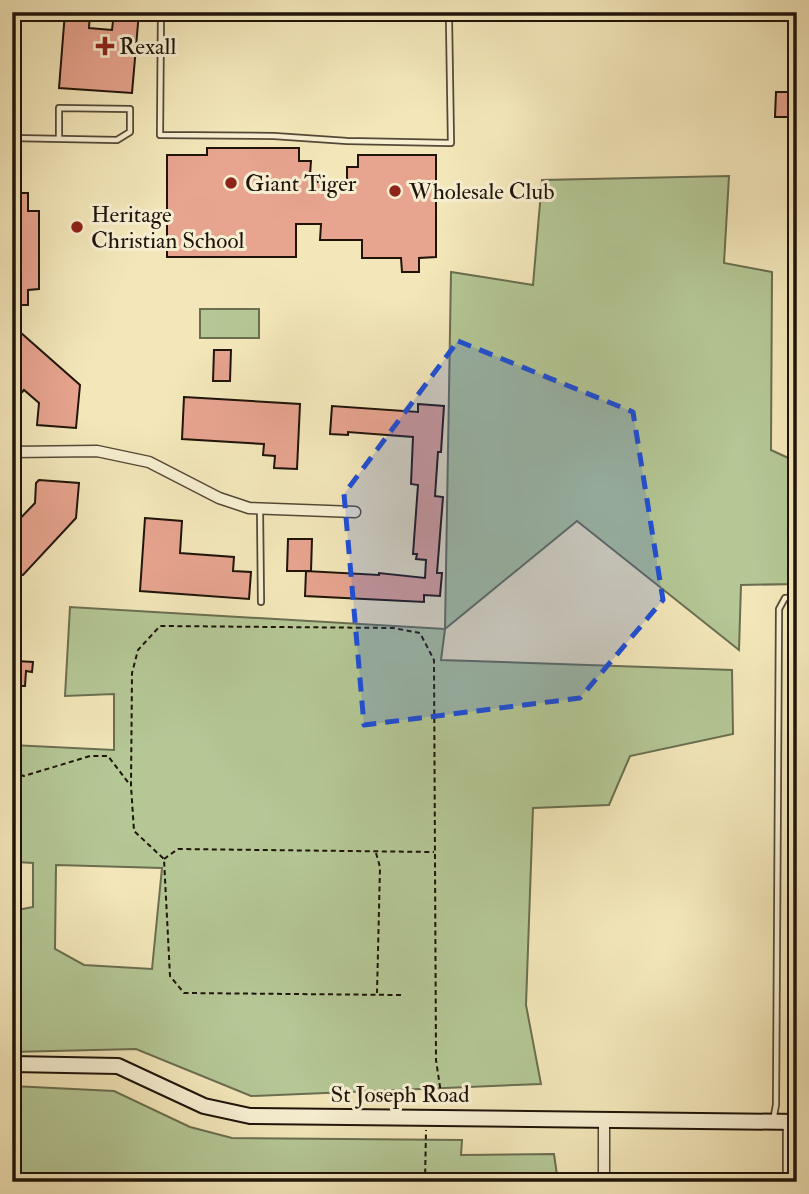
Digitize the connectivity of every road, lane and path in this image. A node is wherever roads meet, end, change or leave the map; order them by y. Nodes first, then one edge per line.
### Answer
1 (161, 12) edge
2 (446, 12) edge
3 (12, 138) edge
4 (59, 139) junction
5 (12, 452) edge
6 (260, 508) junction
7 (355, 512) dead end
8 (797, 597) edge
9 (261, 602) dead end
10 (12, 772) edge
11 (131, 786) junction
12 (376, 851) junction
13 (435, 852) junction
14 (164, 859) junction
15 (377, 995) junction
16 (401, 995) dead end
17 (12, 1064) edge
18 (442, 1100) dead end
19 (428, 1117) junction
20 (604, 1119) junction
21 (785, 1122) edge
22 (425, 1182) edge
23 (604, 1182) edge
24 (786, 1182) edge

1 - 2 lane
3 - 4 lane
4 - 4 lane
5 - 6 street
6 - 7 street
6 - 9 lane
8 - 21 lane
10 - 11 path
11 - 13 path
11 - 14 path
12 - 13 path
12 - 14 path
12 - 15 path
13 - 18 path
14 - 15 path
15 - 16 path
17 - 19 street, St Joseph Road
19 - 20 street, St Joseph Road
19 - 22 path
20 - 21 street, St Joseph Road
20 - 23 street
21 - 24 lane

